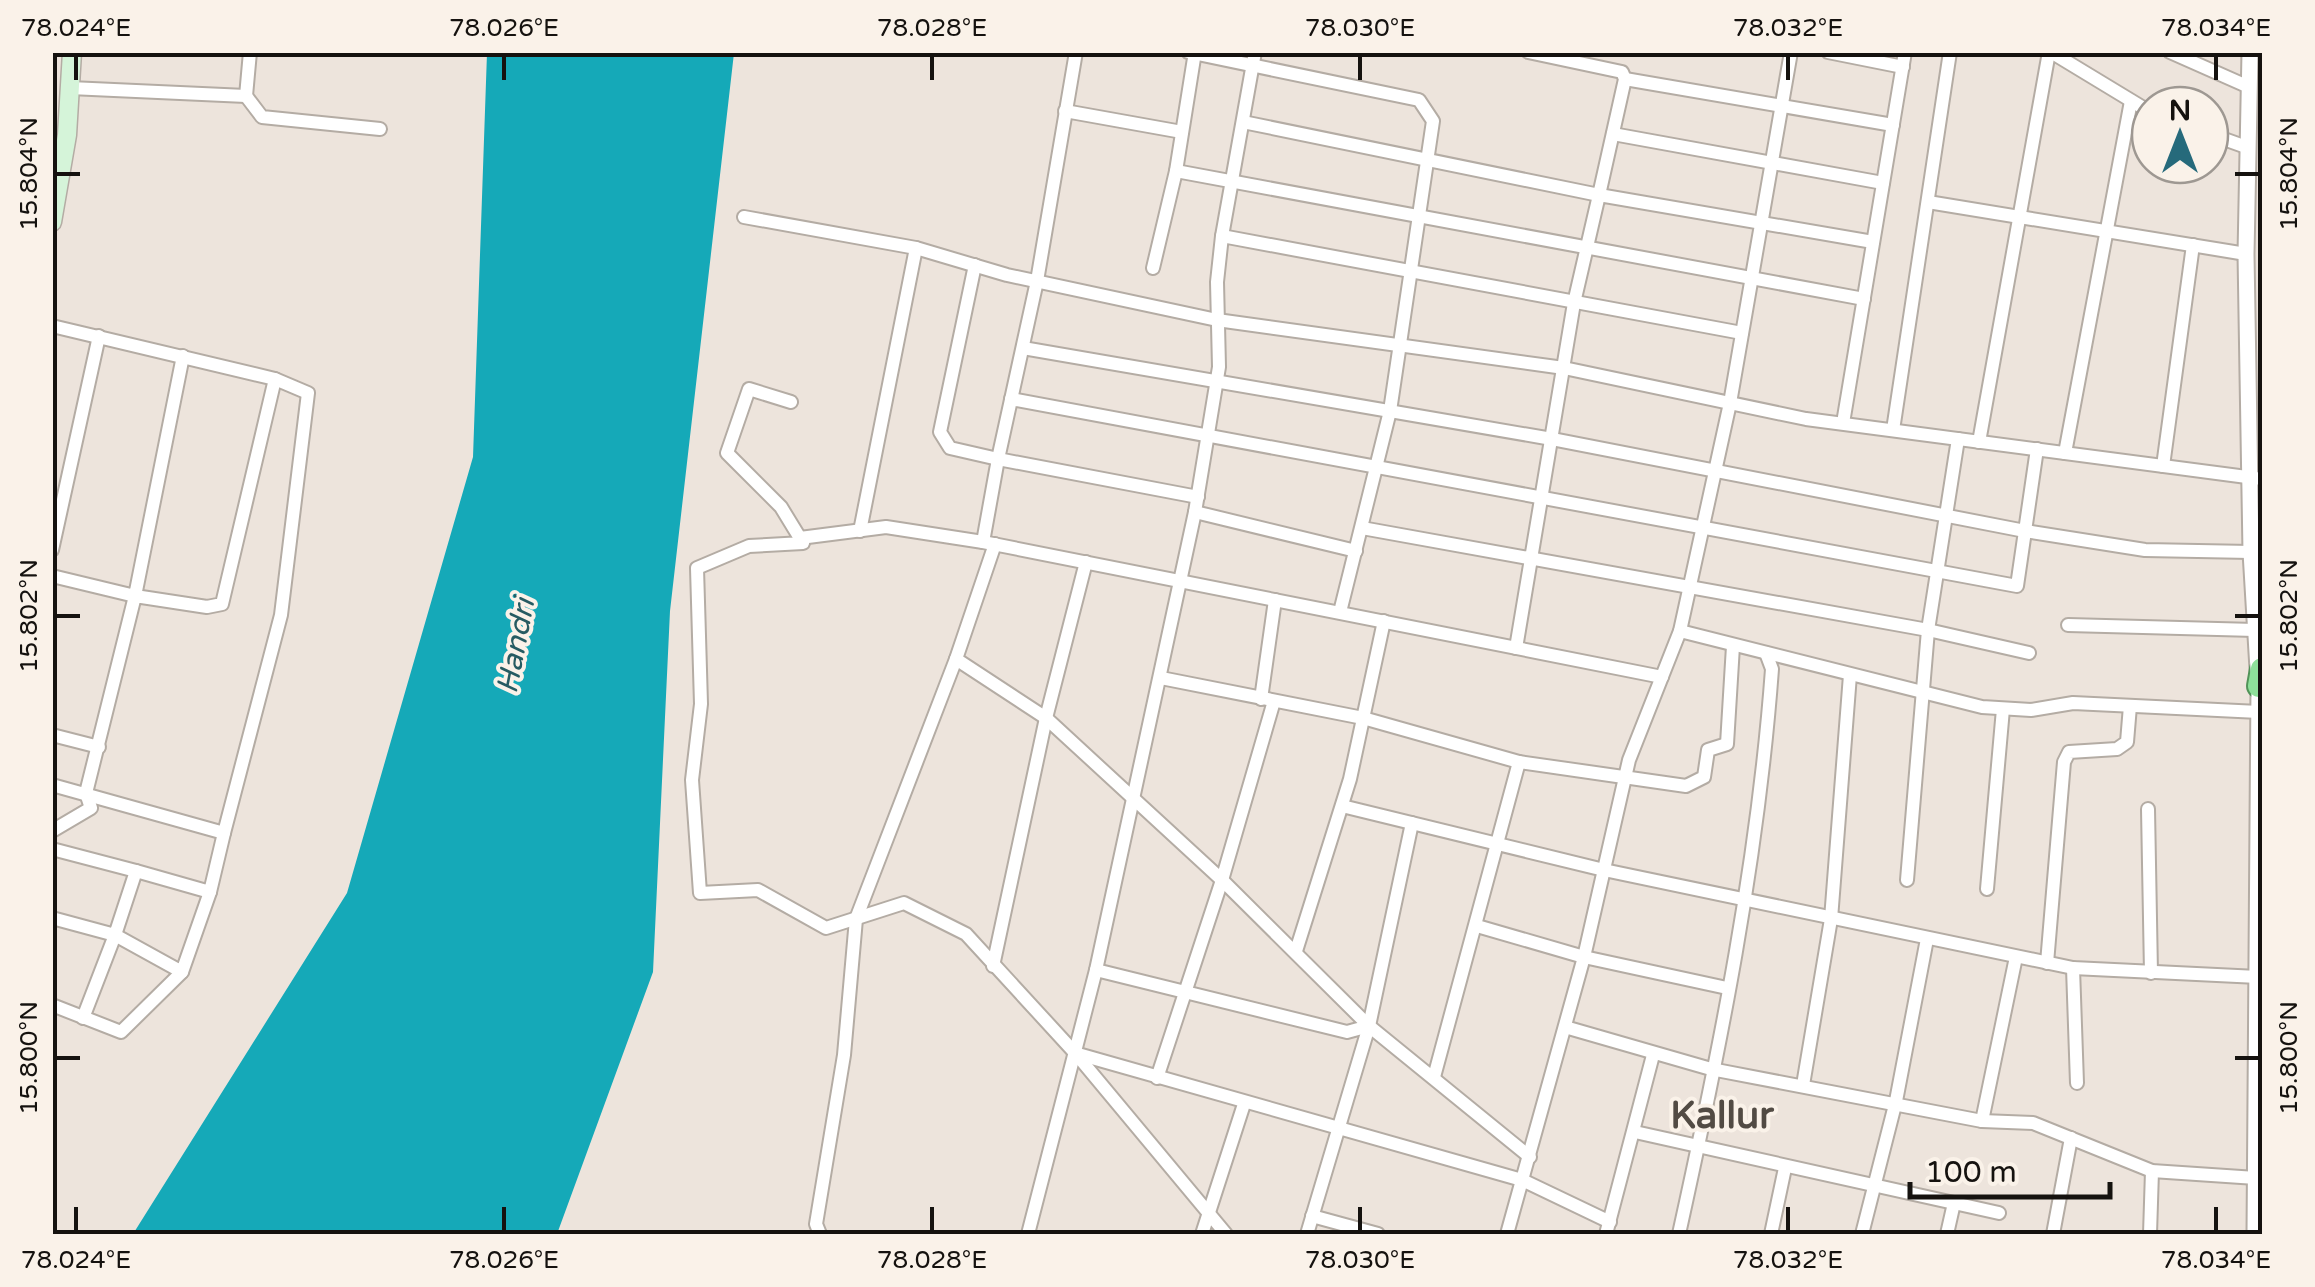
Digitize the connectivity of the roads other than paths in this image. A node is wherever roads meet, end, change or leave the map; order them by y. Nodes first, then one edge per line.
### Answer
1 (72, 52) edge
2 (250, 52) edge
3 (1076, 52) edge
4 (1528, 52) edge
5 (1791, 52) edge
6 (1828, 52) edge
7 (1950, 52) edge
8 (2050, 52) edge
9 (2170, 52) edge
10 (2250, 52) edge
11 (1193, 53) edge
12 (1254, 59) edge
13 (1904, 60) edge
14 (1625, 79) junction
15 (2249, 87) junction
16 (70, 88) junction
17 (246, 96) junction
18 (2130, 100) edge
19 (1782, 103) junction
20 (2130, 106) edge
21 (1065, 111) junction
22 (1242, 122) junction
23 (1893, 125) junction
24 (380, 129) dead end
25 (1182, 132) junction
26 (1612, 134) junction
27 (2230, 141) edge
28 (2249, 148) junction
29 (1428, 162) junction
30 (1773, 162) junction
31 (1176, 171) junction
32 (1233, 182) junction
33 (1883, 183) junction
34 (1599, 195) junction
35 (1928, 202) junction
36 (744, 217) dead end
37 (1420, 217) junction
38 (2020, 217) junction
39 (1762, 221) junction
40 (52, 222) edge
41 (2107, 230) junction
42 (1222, 236) junction
43 (1874, 242) junction
44 (2193, 245) junction
45 (916, 248) junction
46 (1587, 248) junction
47 (2246, 254) junction
48 (974, 265) junction
49 (1153, 268) dead end
50 (1410, 272) junction
51 (1752, 276) junction
52 (1037, 281) junction
53 (1864, 299) junction
54 (1574, 303) junction
55 (1217, 320) junction
56 (52, 326) edge
57 (1742, 334) junction
58 (99, 336) junction
59 (1398, 344) junction
60 (1023, 348) junction
61 (182, 356) junction
62 (1564, 368) junction
63 (275, 379) junction
64 (1217, 383) junction
65 (1010, 399) junction
66 (790, 402) dead end
67 (1730, 402) junction
68 (1390, 411) junction
69 (1843, 424) junction
70 (1893, 430) junction
71 (1208, 437) junction
72 (1552, 439) junction
73 (1958, 439) junction
74 (1978, 442) junction
75 (2037, 449) junction
76 (2066, 453) junction
77 (998, 459) junction
78 (1379, 466) junction
79 (2163, 466) junction
80 (1715, 472) junction
81 (2256, 479) edge
82 (1198, 496) junction
83 (1541, 498) junction
84 (1195, 512) junction
85 (1947, 517) junction
86 (1362, 528) junction
87 (860, 531) junction
88 (1702, 531) junction
89 (2026, 531) junction
90 (800, 538) junction
91 (989, 543) junction
92 (2256, 548) edge
93 (52, 550) edge
94 (1356, 551) junction
95 (1530, 560) junction
96 (1086, 562) junction
97 (1938, 574) junction
98 (52, 576) edge
99 (1180, 582) junction
100 (1690, 586) junction
101 (135, 596) junction
102 (1275, 600) junction
103 (1340, 612) junction
104 (1384, 621) junction
105 (2068, 625) dead end
106 (1928, 630) junction
107 (2254, 630) junction
108 (1680, 631) junction
109 (1733, 646) junction
110 (1516, 648) junction
111 (1766, 652) junction
112 (2029, 654) dead end
113 (956, 660) junction
114 (1850, 675) junction
115 (1662, 677) junction
116 (1161, 678) junction
117 (2261, 678) edge
118 (1921, 692) junction
119 (1267, 700) junction
120 (2130, 706) junction
121 (2003, 710) junction
122 (2259, 712) junction
123 (1046, 718) junction
124 (1363, 718) junction
125 (52, 734) edge
126 (99, 747) junction
127 (1520, 762) junction
128 (1626, 776) junction
129 (52, 785) edge
130 (86, 793) junction
131 (1132, 800) junction
132 (1342, 806) junction
133 (2148, 809) dead end
134 (1412, 824) junction
135 (52, 831) edge
136 (224, 832) junction
137 (1496, 844) junction
138 (52, 849) edge
139 (1604, 870) junction
140 (136, 872) junction
141 (1222, 880) junction
142 (1907, 880) dead end
143 (1987, 889) dead end
144 (210, 892) junction
145 (1748, 900) junction
146 (52, 918) edge
147 (856, 919) junction
148 (1831, 919) junction
149 (1477, 926) junction
150 (115, 935) junction
151 (1927, 939) junction
152 (1296, 952) junction
153 (1584, 956) junction
154 (2016, 957) junction
155 (2047, 963) junction
156 (992, 966) junction
157 (2073, 968) junction
158 (1096, 970) junction
159 (182, 972) junction
160 (2152, 973) junction
161 (2258, 977) junction
162 (1727, 988) junction
163 (1185, 992) junction
164 (52, 1005) edge
165 (83, 1018) junction
166 (1370, 1026) junction
167 (1565, 1028) junction
168 (1076, 1054) junction
169 (1654, 1055) junction
170 (1711, 1069) junction
171 (1434, 1077) junction
172 (1156, 1078) junction
173 (2078, 1083) dead end
174 (1803, 1085) junction
175 (1896, 1101) junction
176 (1244, 1104) junction
177 (1982, 1120) junction
178 (1337, 1128) junction
179 (1636, 1132) junction
180 (2071, 1138) junction
181 (1698, 1146) junction
182 (1530, 1157) junction
183 (1785, 1168) junction
184 (2152, 1171) junction
185 (2256, 1178) junction
186 (1522, 1180) junction
187 (1874, 1186) junction
188 (1954, 1204) junction
189 (1208, 1212) junction
190 (1999, 1213) dead end
191 (1312, 1216) junction
192 (1608, 1228) edge
193 (820, 1234) edge
194 (1028, 1234) edge
195 (1202, 1234) edge
196 (1226, 1234) edge
197 (1306, 1234) edge
198 (1378, 1234) edge
199 (1507, 1234) edge
200 (1679, 1234) edge
201 (1771, 1234) edge
202 (1862, 1234) edge
203 (1948, 1234) edge
204 (2053, 1234) edge
205 (2150, 1234) edge
206 (2255, 1234) edge

1 - 16 main road
2 - 17 street
3 - 21 street
4 - 14 street
5 - 19 street
6 - 13 street
7 - 35 street
8 - 18 street
8 - 38 street
9 - 15 street
10 - 15 street
11 - 12 street
11 - 25 street
12 - 22 street
12 - 29 street
13 - 23 street
14 - 19 street
14 - 26 street
15 - 28 street
16 - 17 street
16 - 40 main road
17 - 24 street
19 - 23 street
19 - 30 street
20 - 41 street
21 - 25 street
21 - 52 street
22 - 29 street
22 - 32 street
23 - 33 street
25 - 31 street
26 - 30 street
26 - 34 street
27 - 28 street
28 - 47 street
29 - 34 street
29 - 37 street
30 - 33 street
30 - 39 street
31 - 32 street
31 - 49 street
32 - 37 street
32 - 42 street
33 - 43 street
34 - 39 street
34 - 46 street
35 - 38 street
35 - 70 street
36 - 45 street
37 - 46 street
37 - 50 street
38 - 41 street
38 - 74 street
39 - 43 street
39 - 51 street
41 - 44 street
41 - 76 street
42 - 50 street
42 - 55 street
43 - 53 street
44 - 47 street
44 - 79 street
45 - 48 street
45 - 87 street
46 - 51 street
46 - 54 street
47 - 81 street
48 - 52 street
48 - 77 street
50 - 54 street
50 - 59 street
51 - 53 street
51 - 57 street
52 - 55 street
52 - 60 street
53 - 69 street
54 - 57 street
54 - 62 street
55 - 59 street
55 - 64 street
56 - 58 street
57 - 67 street
58 - 61 street
58 - 93 street
59 - 62 street
59 - 68 street
60 - 64 street
60 - 65 street
61 - 63 street
61 - 101 street
62 - 67 street
62 - 72 street
63 - 101 street
63 - 136 street
64 - 68 street
64 - 71 street
65 - 71 street
65 - 77 street
66 - 90 street
67 - 69 street
67 - 80 street
68 - 72 street
68 - 78 street
69 - 70 street
70 - 73 street
71 - 78 street
71 - 82 street
72 - 80 street
72 - 83 street
73 - 74 street
73 - 85 street
74 - 75 street
75 - 76 street
75 - 89 street
76 - 79 street
77 - 82 street
77 - 91 street
78 - 83 street
78 - 86 street
79 - 81 street
80 - 85 street
80 - 88 street
81 - 92 street
82 - 84 street
83 - 88 street
83 - 95 street
84 - 94 street
84 - 99 street
85 - 89 street
85 - 97 street
86 - 94 street
86 - 95 street
87 - 90 street
87 - 91 street
88 - 97 street
88 - 100 street
89 - 92 street
89 - 97 street
90 - 147 street
91 - 96 street
91 - 113 street
92 - 107 street
94 - 103 street
95 - 100 street
95 - 110 street
96 - 99 street
96 - 123 street
97 - 106 street
98 - 101 street
99 - 102 street
99 - 116 street
100 - 106 street
100 - 108 street
101 - 126 street
102 - 103 street
102 - 119 street
103 - 104 street
104 - 110 street
104 - 124 street
105 - 107 street
106 - 112 street
106 - 118 street
107 - 117 street
108 - 109 street
108 - 115 street
109 - 111 street
109 - 128 street
110 - 115 street
111 - 114 street
111 - 145 street
113 - 123 street
113 - 147 street
114 - 118 street
114 - 148 street
115 - 128 street
116 - 119 street
116 - 131 street
117 - 122 street
118 - 121 street
118 - 142 street
119 - 124 street
119 - 141 street
120 - 121 street
120 - 122 street
120 - 155 street
121 - 143 street
122 - 161 street
123 - 131 street
123 - 156 street
124 - 127 street
124 - 132 street
125 - 126 street
126 - 130 street
127 - 128 street
127 - 137 street
128 - 139 street
129 - 130 street
130 - 135 street
130 - 136 street
131 - 141 street
131 - 158 street
132 - 134 street
132 - 152 street
133 - 160 street
134 - 137 street
134 - 166 street
136 - 144 street
137 - 139 street
137 - 149 street
138 - 140 street
139 - 145 street
139 - 153 street
140 - 144 street
140 - 150 street
141 - 152 street
141 - 163 street
144 - 159 street
145 - 148 street
145 - 162 street
146 - 150 street
147 - 156 street
147 - 193 street
148 - 151 street
148 - 174 street
149 - 153 street
149 - 171 street
150 - 159 street
150 - 165 street
151 - 154 street
151 - 175 street
152 - 166 street
153 - 162 street
153 - 167 street
154 - 155 street
154 - 177 street
155 - 157 street
156 - 168 street
157 - 160 street
157 - 173 street
158 - 163 street
158 - 168 street
159 - 165 street
160 - 161 street
161 - 185 street
162 - 170 street
163 - 166 street
163 - 172 street
164 - 165 street
166 - 171 street
166 - 178 street
167 - 169 street
167 - 182 street
168 - 172 street
168 - 189 street
168 - 194 street
169 - 170 street
169 - 179 street
170 - 174 street
170 - 181 street
171 - 182 street
172 - 176 street
174 - 175 street
175 - 177 street
175 - 187 street
176 - 178 street
176 - 189 street
177 - 180 street
178 - 186 street
178 - 191 street
179 - 181 street
179 - 192 street
180 - 184 street
180 - 204 street
181 - 183 street
181 - 200 street
182 - 186 street
183 - 187 street
183 - 201 street
184 - 185 street
184 - 205 street
185 - 206 street
186 - 192 street
186 - 199 street
187 - 188 street
187 - 202 street
188 - 190 street
188 - 203 street
189 - 195 street
189 - 196 street
191 - 197 street
191 - 198 street

